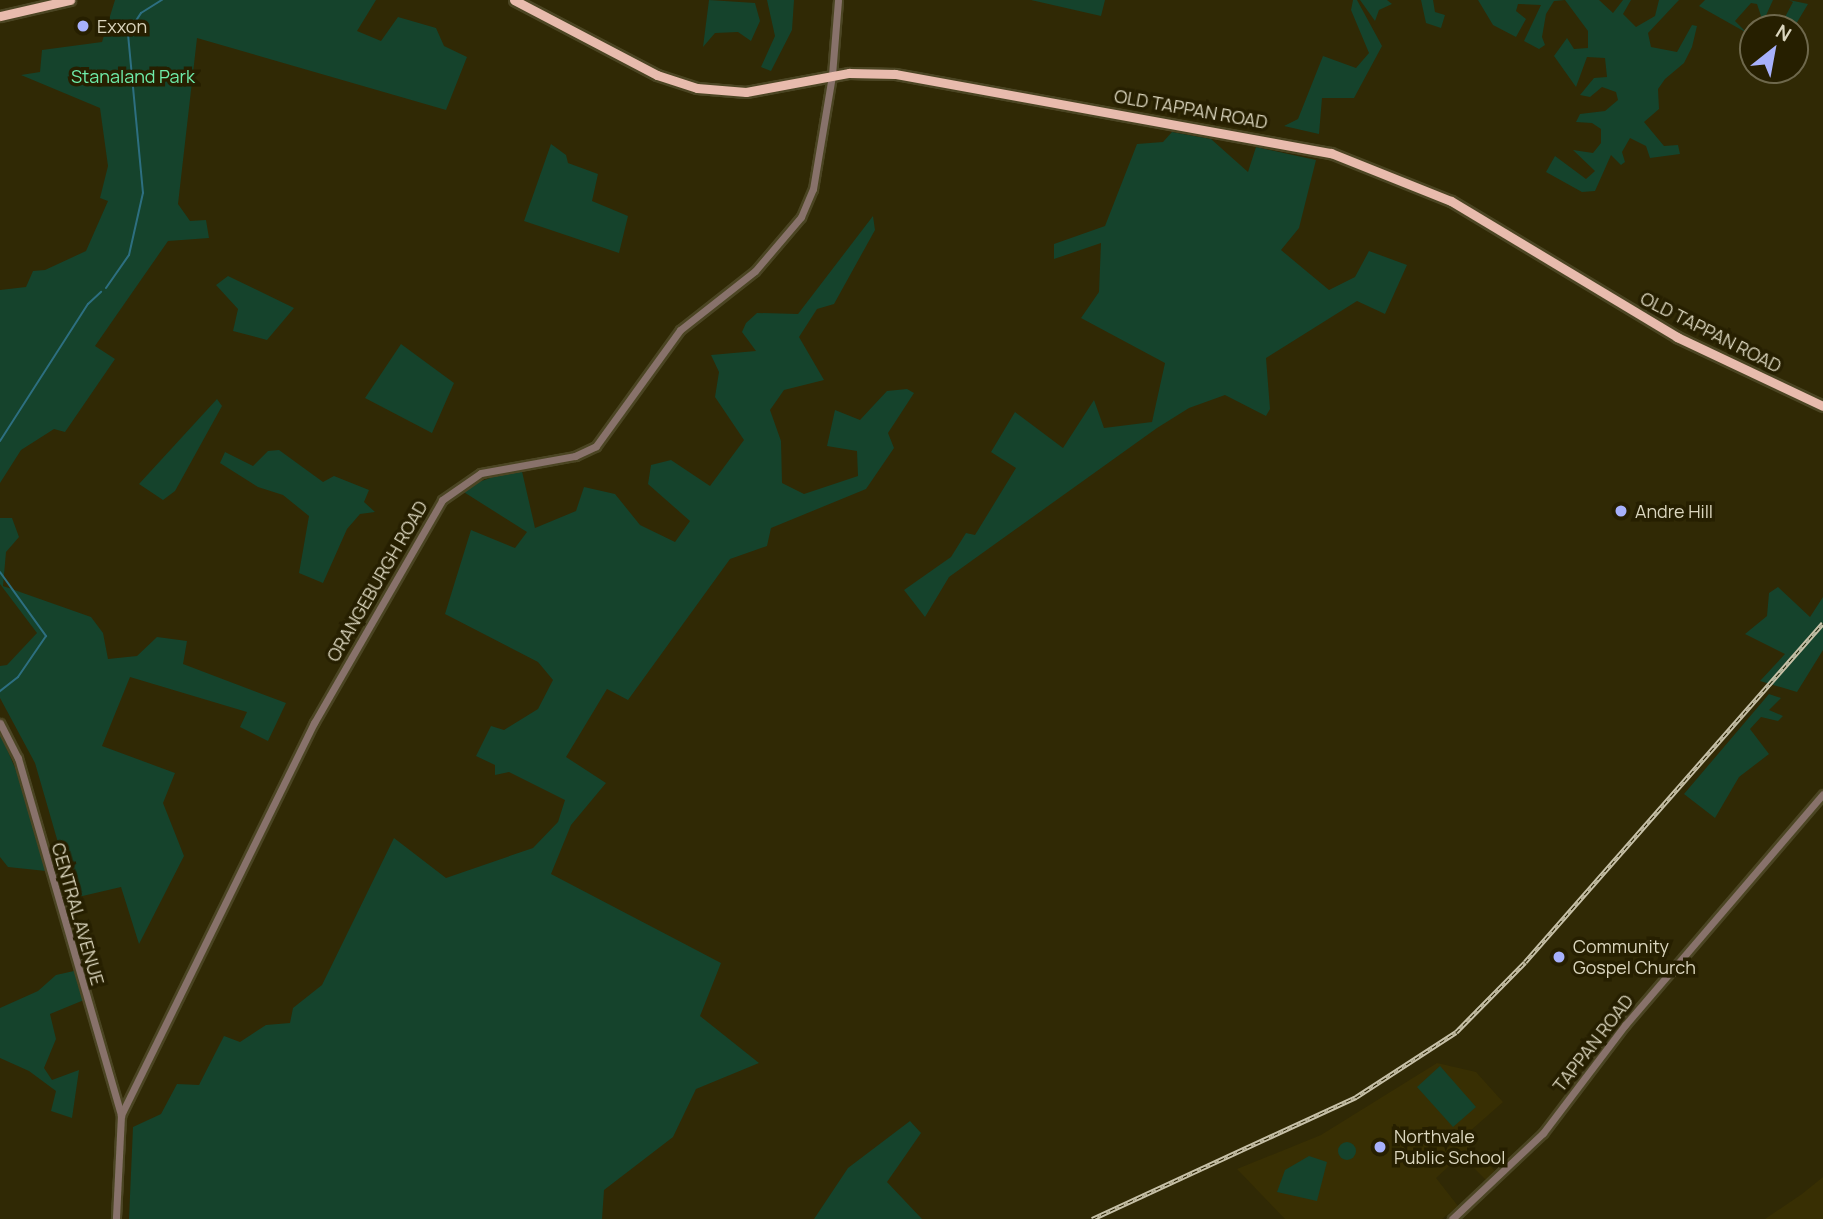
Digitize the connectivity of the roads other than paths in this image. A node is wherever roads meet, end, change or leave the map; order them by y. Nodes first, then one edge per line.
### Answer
1 (70, 0) edge
2 (514, 0) edge
3 (838, 0) edge
4 (0, 16) edge
5 (832, 75) junction
6 (1823, 406) edge
7 (0, 723) edge
8 (1823, 794) edge
9 (121, 1115) junction
10 (116, 1219) edge
11 (1452, 1219) edge

1 - 4 main road
2 - 5 main road, OLD TAPPAN ROAD
3 - 5 street, ORANGEBURGH ROAD
5 - 6 main road, OLD TAPPAN ROAD
5 - 9 street, ORANGEBURGH ROAD
7 - 9 street, CENTRAL AVENUE
8 - 11 street, TAPPAN ROAD
9 - 10 street

